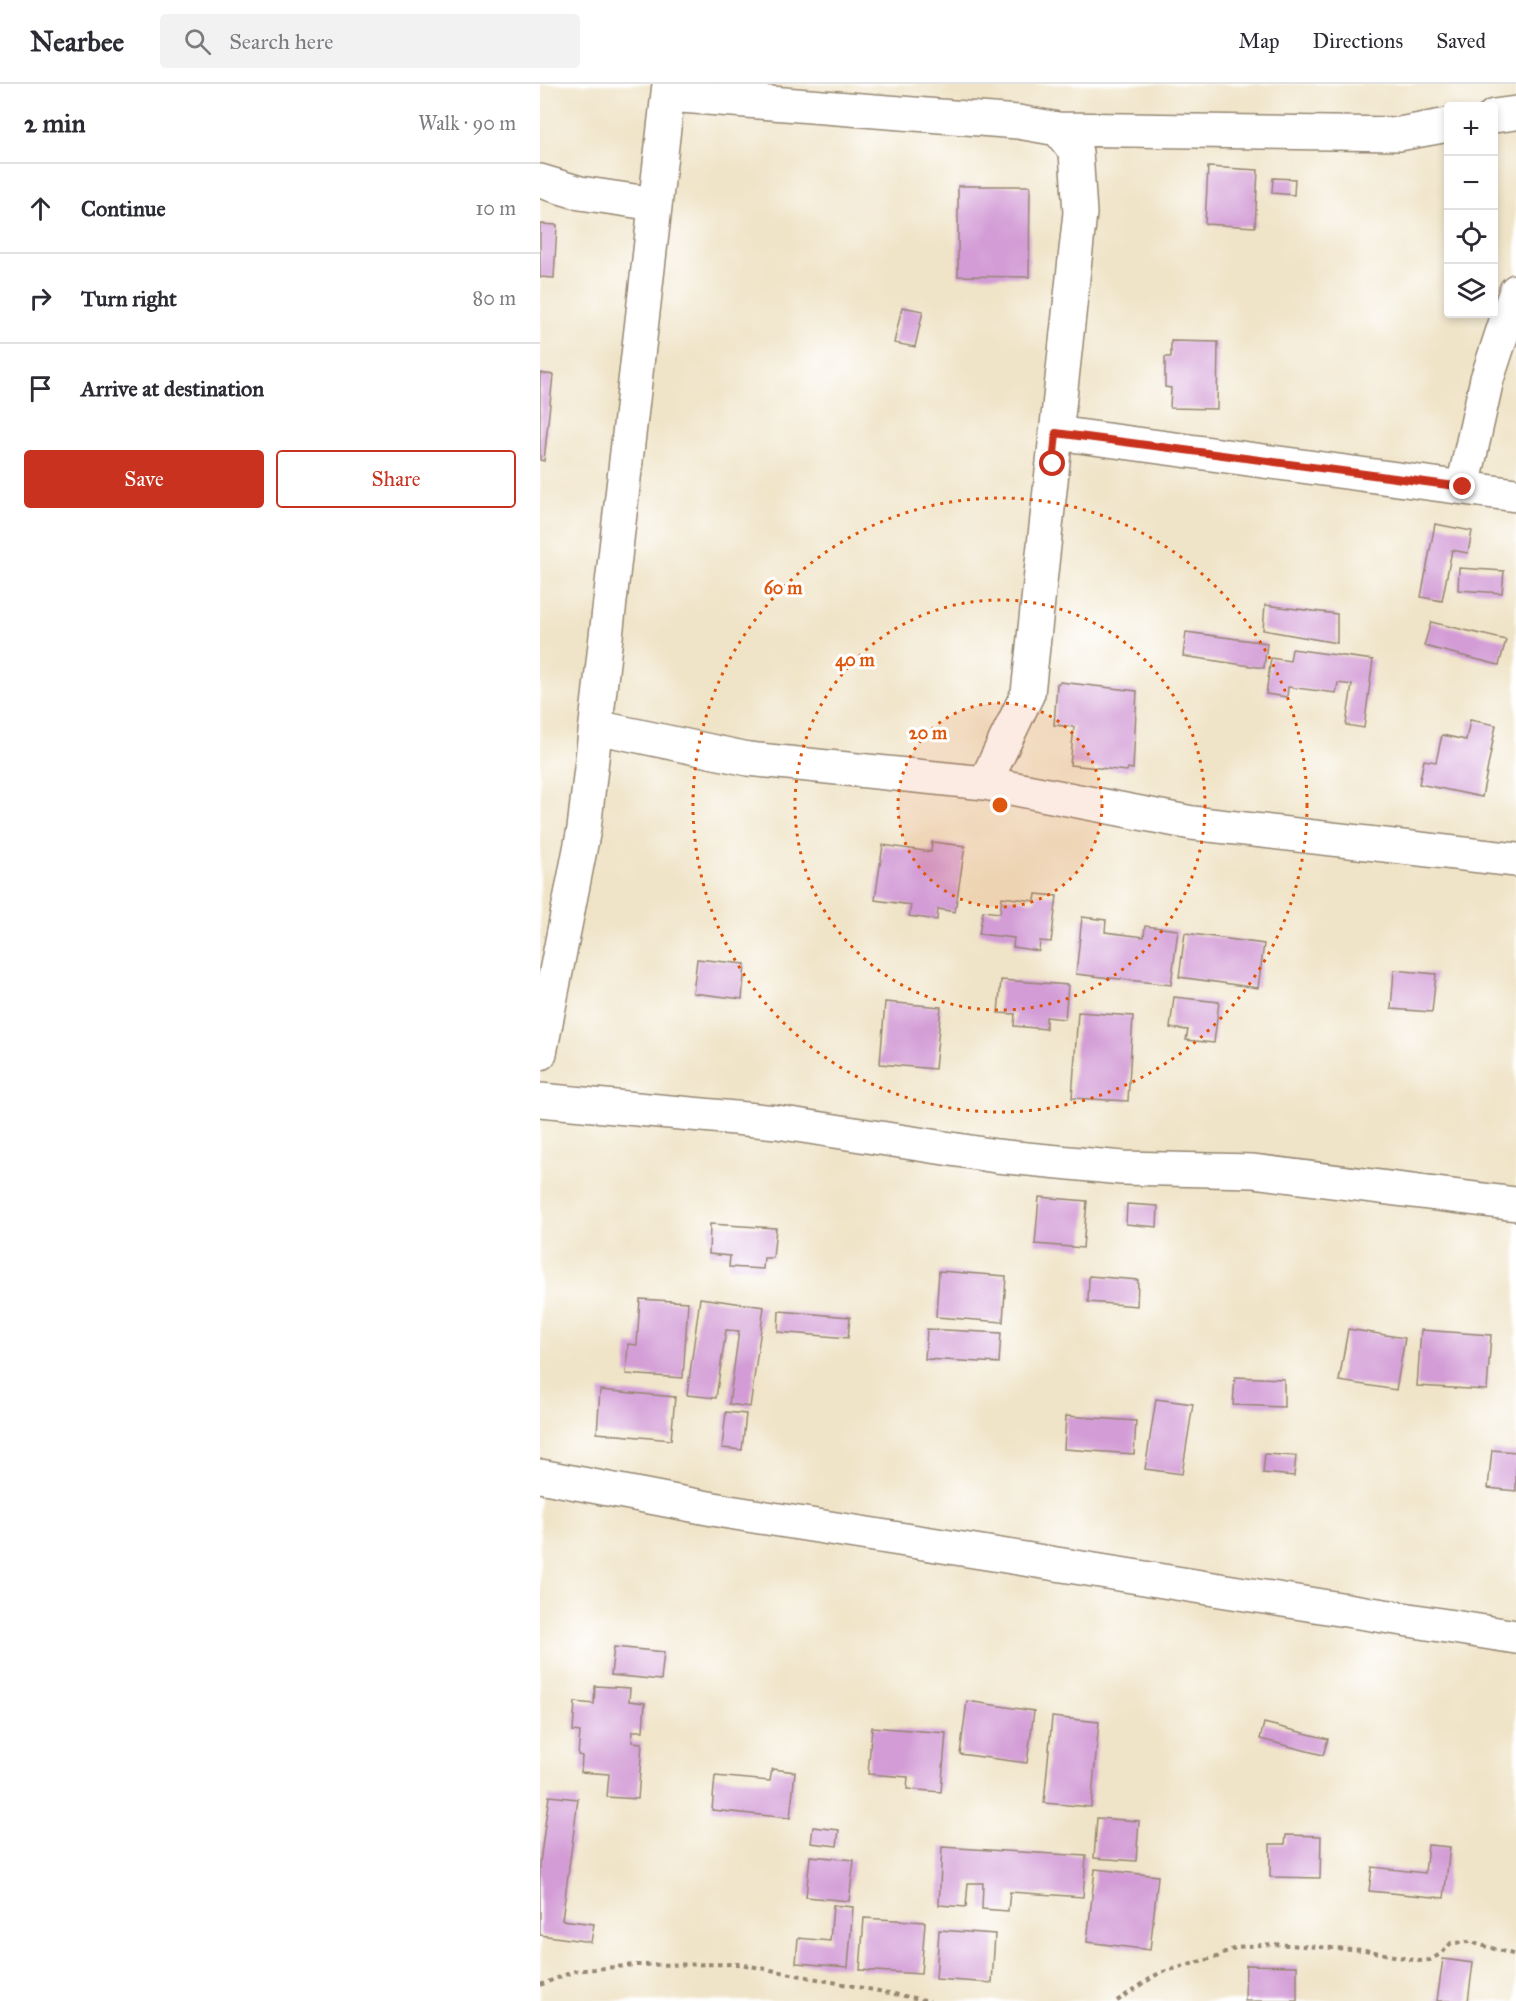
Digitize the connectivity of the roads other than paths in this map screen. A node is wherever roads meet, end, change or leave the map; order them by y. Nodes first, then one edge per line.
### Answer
1 (668, 90) edge
2 (1516, 113) edge
3 (1498, 115) edge
4 (1444, 126) edge
5 (1058, 129) junction
6 (540, 181) edge
7 (655, 204) junction
8 (1516, 291) edge
9 (1056, 433) junction
10 (1463, 487) junction
11 (1516, 495) edge
12 (596, 727) junction
13 (985, 783) junction
14 (1516, 860) edge
15 (540, 1053) edge
16 (540, 1100) edge
17 (1516, 1204) edge
18 (540, 1476) edge
19 (1516, 1637) edge

1 - 5 street
1 - 7 street
2 - 3 street
4 - 5 street
5 - 9 street
6 - 7 street
7 - 12 street
8 - 10 street
9 - 10 street
9 - 13 street
10 - 11 street
12 - 13 street
12 - 15 street
13 - 14 street
16 - 17 street
18 - 19 street

